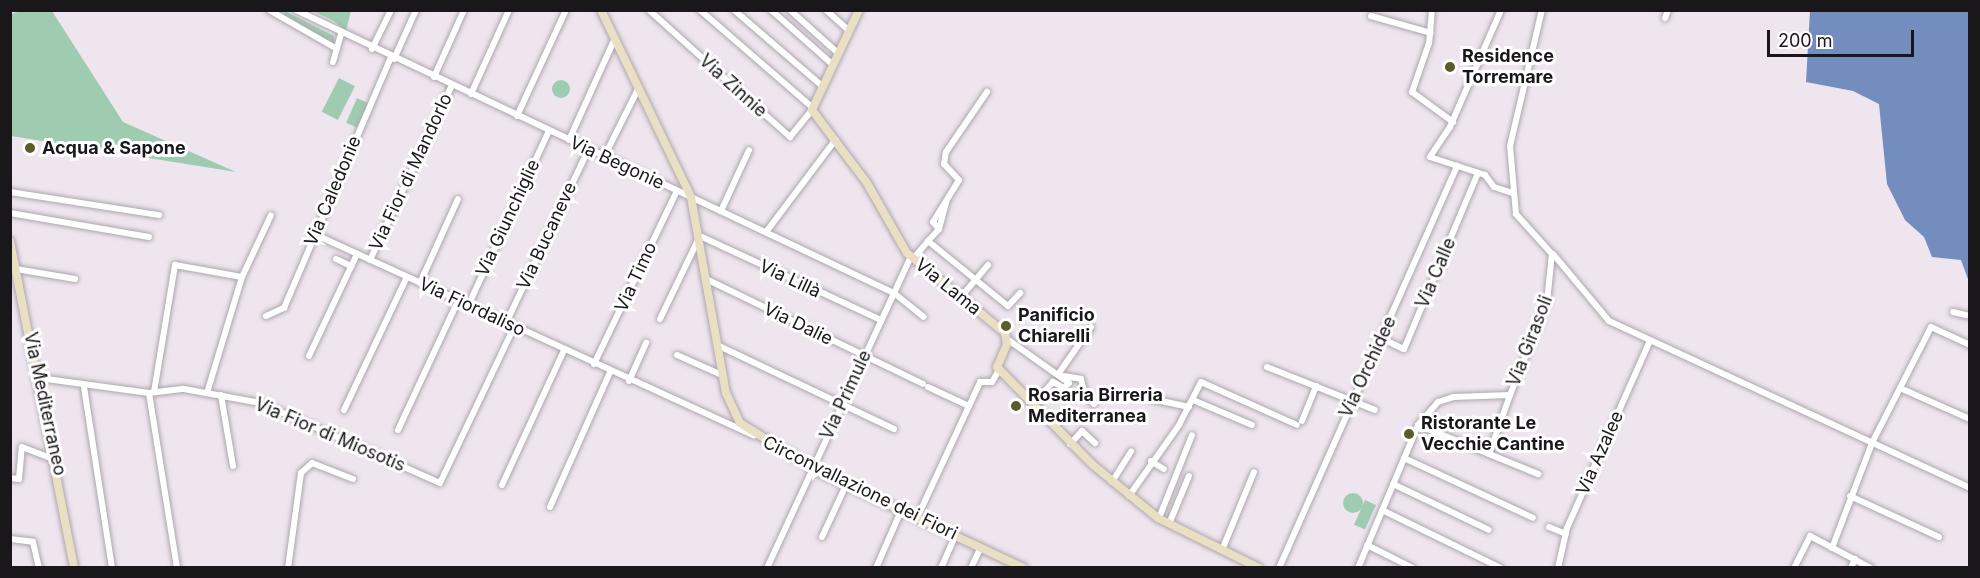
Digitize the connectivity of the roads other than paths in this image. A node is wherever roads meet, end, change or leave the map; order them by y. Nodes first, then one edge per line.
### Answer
1 (296, 10) edge
2 (391, 10) edge
3 (416, 10) edge
4 (464, 10) edge
5 (509, 10) edge
6 (566, 10) edge
7 (650, 10) edge
8 (700, 10) edge
9 (734, 10) edge
10 (771, 10) edge
11 (790, 10) edge
12 (826, 10) edge
13 (859, 10) edge
14 (1432, 10) edge
15 (1501, 10) edge
16 (1542, 10) edge
17 (1668, 10) edge
18 (599, 11) edge
19 (274, 12) edge
20 (1371, 16) dead end
21 (1665, 18) dead end
22 (849, 31) junction
23 (1431, 33) junction
24 (341, 34) junction
25 (615, 38) junction
26 (372, 49) junction
27 (337, 50) junction
28 (838, 53) junction
29 (393, 58) junction
30 (333, 62) dead end
31 (833, 65) junction
32 (434, 77) junction
33 (452, 85) junction
34 (822, 86) junction
35 (638, 89) junction
36 (987, 92) dead end
37 (471, 94) junction
38 (812, 109) junction
39 (517, 116) junction
40 (1453, 122) junction
41 (549, 131) junction
42 (836, 139) junction
43 (569, 140) junction
44 (588, 150) junction
45 (749, 150) dead end
46 (604, 157) junction
47 (1457, 166) junction
48 (1478, 173) junction
49 (677, 191) junction
50 (10, 192) edge
51 (1513, 193) junction
52 (691, 197) junction
53 (458, 199) dead end
54 (721, 211) junction
55 (10, 213) edge
56 (159, 215) dead end
57 (272, 215) dead end
58 (766, 232) junction
59 (314, 234) junction
60 (700, 236) junction
61 (150, 237) dead end
62 (10, 241) edge
63 (928, 242) junction
64 (357, 254) junction
65 (1552, 254) junction
66 (912, 257) junction
67 (336, 259) dead end
68 (370, 260) junction
69 (988, 265) dead end
70 (351, 266) junction
71 (16, 269) junction
72 (242, 277) junction
73 (407, 277) junction
74 (75, 279) dead end
75 (706, 279) junction
76 (975, 280) junction
77 (420, 283) junction
78 (894, 293) junction
79 (1020, 293) dead end
80 (961, 297) junction
81 (458, 301) junction
82 (468, 306) junction
83 (1953, 312) dead end
84 (266, 316) dead end
85 (924, 316) dead end
86 (1970, 316) edge
87 (660, 319) dead end
88 (880, 320) junction
89 (506, 323) junction
90 (514, 327) junction
91 (1091, 327) dead end
92 (1381, 338) junction
93 (1007, 339) junction
94 (1650, 341) junction
95 (646, 343) dead end
96 (716, 345) junction
97 (1970, 345) edge
98 (564, 350) junction
99 (677, 355) dead end
100 (864, 355) junction
101 (309, 356) dead end
102 (594, 364) junction
103 (1267, 367) dead end
104 (999, 370) junction
105 (610, 372) junction
106 (1061, 374) junction
107 (722, 375) junction
108 (39, 378) junction
109 (629, 381) junction
110 (1316, 386) junction
111 (84, 387) junction
112 (1900, 388) junction
113 (152, 393) junction
114 (207, 393) junction
115 (1510, 395) junction
116 (221, 396) junction
117 (1148, 399) dead end
118 (1193, 400) junction
119 (1351, 400) junction
120 (1034, 403) junction
121 (841, 404) junction
122 (1094, 404) dead end
123 (969, 406) junction
124 (1189, 407) junction
125 (344, 410) dead end
126 (1375, 410) dead end
127 (1970, 419) edge
128 (1252, 425) dead end
129 (1418, 425) junction
130 (894, 429) dead end
131 (398, 430) dead end
132 (754, 435) junction
133 (1192, 435) dead end
134 (1095, 443) dead end
135 (1872, 443) junction
136 (1070, 444) junction
137 (1131, 451) dead end
138 (1489, 454) junction
139 (1404, 458) junction
140 (57, 460) junction
141 (1151, 461) junction
142 (232, 466) dead end
143 (813, 466) junction
144 (1164, 469) dead end
145 (1254, 472) dead end
146 (1538, 474) dead end
147 (1189, 476) dead end
148 (10, 478) edge
149 (353, 479) dead end
150 (1112, 482) junction
151 (1393, 484) junction
152 (502, 485) dead end
153 (846, 485) junction
154 (1970, 488) edge
155 (1129, 496) junction
156 (1850, 496) junction
157 (550, 507) dead end
158 (1382, 510) junction
159 (901, 511) junction
160 (917, 518) junction
161 (1159, 518) junction
162 (1533, 519) dead end
163 (1169, 524) junction
164 (1549, 527) dead end
165 (1489, 530) dead end
166 (1566, 534) junction
167 (955, 536) junction
168 (822, 537) dead end
169 (1939, 537) dead end
170 (10, 539) edge
171 (1367, 545) junction
172 (981, 547) junction
173 (1832, 548) junction
174 (1222, 550) junction
175 (1855, 559) junction
176 (39, 567) edge
177 (74, 567) edge
178 (112, 567) edge
179 (177, 567) edge
180 (288, 567) edge
181 (767, 567) edge
182 (876, 567) edge
183 (941, 567) edge
184 (971, 567) edge
185 (1023, 567) edge
186 (1258, 567) edge
187 (1279, 567) edge
188 (1358, 567) edge
189 (1413, 567) edge
190 (1501, 567) edge
191 (1558, 567) edge
192 (1794, 567) edge
193 (1851, 567) edge
194 (1871, 567) edge

1 - 24 street, Via Begonie
2 - 26 street
3 - 29 street
4 - 32 street
5 - 37 street
6 - 39 street
7 - 38 street, Via Zinnie
8 - 38 street, Via Lama
9 - 34 street
10 - 31 street
11 - 28 street
12 - 22 street
13 - 22 street
14 - 23 street
15 - 40 street
16 - 51 street
17 - 21 street
18 - 25 street, Circonvallazione dei Fiori
19 - 27 street
20 - 23 street
22 - 28 street
23 - 40 street
24 - 26 street, Via Begonie
24 - 27 street
25 - 35 street, Circonvallazione dei Fiori
25 - 43 street
26 - 29 street, Via Begonie
27 - 30 street
28 - 31 street
29 - 32 street, Via Begonie
29 - 59 street, Via Caledonie
31 - 34 street
32 - 33 street, Via Begonie
33 - 37 street, Via Begonie
33 - 68 street, Via Fior di Mandorlo
34 - 38 street
35 - 46 street
35 - 52 street, Circonvallazione dei Fiori
36 - 63 street, Via Primule
37 - 39 street, Via Begonie
38 - 42 street, Via Lama
39 - 41 street, Via Begonie
40 - 47 street
41 - 43 street, Via Begonie
41 - 82 street, Via Giunchiglie
42 - 58 street
42 - 66 street, Via Lama
43 - 44 street, Via Begonie
44 - 46 street, Via Begonie
44 - 89 street, Via Bucaneve
45 - 54 street
46 - 49 street, Via Begonie
47 - 48 street
47 - 92 street, Via Orchidee
48 - 51 street
48 - 92 street, Via Calle
49 - 52 street, Via Begonie
49 - 102 street, Via Timo
50 - 56 street
51 - 65 street
52 - 54 street, Via Begonie
52 - 60 street, Circonvallazione dei Fiori
53 - 77 street
54 - 58 street, Via Begonie
55 - 61 street
57 - 72 street
58 - 78 street, Via Begonie
59 - 64 street, Via Fiordaliso
59 - 84 street, Via Caledonie
60 - 75 street, Circonvallazione dei Fiori
60 - 87 street
60 - 88 street, Via Lillà
62 - 71 street, Via Mediterraneo
63 - 66 street, Via Primule
63 - 76 street
64 - 68 street, Via Fiordaliso
64 - 70 street
65 - 94 street
65 - 115 street, Via Girasoli
66 - 78 street, Via Primule
66 - 80 street, Via Lama
67 - 70 street
68 - 73 street, Via Fiordaliso
69 - 76 street
70 - 101 street
71 - 74 street
71 - 108 street, Via Mediterraneo
72 - 113 street
72 - 114 street
73 - 77 street, Via Fiordaliso
73 - 125 street
75 - 96 street, Circonvallazione dei Fiori
75 - 100 street, Via Dalie
76 - 79 street
76 - 80 street
77 - 81 street, Via Fiordaliso
78 - 85 street, Via Begonie
78 - 88 street, Via Primule
80 - 93 street, Via Lama
81 - 82 street, Via Fiordaliso
81 - 131 street
82 - 89 street, Via Fiordaliso
83 - 86 street
88 - 100 street, Via Primule
89 - 90 street, Via Fiordaliso
90 - 98 street, Via Fiordaliso
90 - 116 street, Via Fior di Miosotis
91 - 106 street
92 - 119 street, Via Orchidee
93 - 104 street
93 - 106 street
94 - 135 street
94 - 166 street, Via Azalee
95 - 109 street
96 - 107 street, Circonvallazione dei Fiori
96 - 121 street
97 - 112 street
98 - 102 street, Via Fiordaliso
98 - 152 street
99 - 107 street
100 - 121 street, Via Primule
100 - 123 street, Via Dalie
102 - 105 street, Via Fiordaliso
103 - 110 street
104 - 120 street
104 - 123 street
105 - 109 street, Via Fiordaliso
105 - 157 street
106 - 120 street
106 - 122 street
107 - 132 street, Circonvallazione dei Fiori
108 - 111 street, Via Fior di Miosotis
108 - 140 street, Via Mediterraneo
109 - 132 street, Via Fiordaliso
110 - 118 street
110 - 119 street
111 - 113 street, Via Fior di Miosotis
111 - 178 street
112 - 127 street
112 - 135 street
113 - 114 street, Via Fior di Miosotis
113 - 179 street
114 - 116 street, Via Fior di Miosotis
115 - 129 street, Via Girasoli
115 - 138 street
116 - 142 street
117 - 124 street
118 - 124 street
118 - 128 street
119 - 126 street
119 - 187 street, Via Orchidee
120 - 136 street
121 - 130 street
121 - 143 street, Via Primule
123 - 160 street
124 - 141 street
129 - 138 street
129 - 139 street, Via Girasoli
132 - 143 street, Circonvallazione dei Fiori
133 - 161 street
134 - 136 street
135 - 154 street
135 - 156 street
136 - 150 street
137 - 150 street
138 - 146 street
139 - 151 street, Via Girasoli
139 - 162 street
140 - 148 street
140 - 177 street, Via Mediterraneo
141 - 144 street
141 - 155 street
143 - 153 street, Circonvallazione dei Fiori
143 - 181 street, Via Primule
145 - 174 street
147 - 163 street
149 - 180 street
150 - 155 street
151 - 158 street, Via Girasoli
151 - 165 street
153 - 159 street, Circonvallazione dei Fiori
153 - 168 street
155 - 161 street
156 - 169 street
156 - 173 street
158 - 171 street, Via Girasoli
158 - 190 street
159 - 160 street, Circonvallazione dei Fiori
159 - 182 street
160 - 167 street, Circonvallazione dei Fiori
161 - 163 street
163 - 174 street
164 - 166 street
166 - 191 street, Via Azalee
167 - 172 street, Circonvallazione dei Fiori
167 - 183 street
170 - 176 street
171 - 188 street, Via Girasoli
171 - 189 street
172 - 184 street
172 - 185 street, Circonvallazione dei Fiori
173 - 175 street
173 - 192 street
174 - 186 street
175 - 193 street
175 - 194 street

